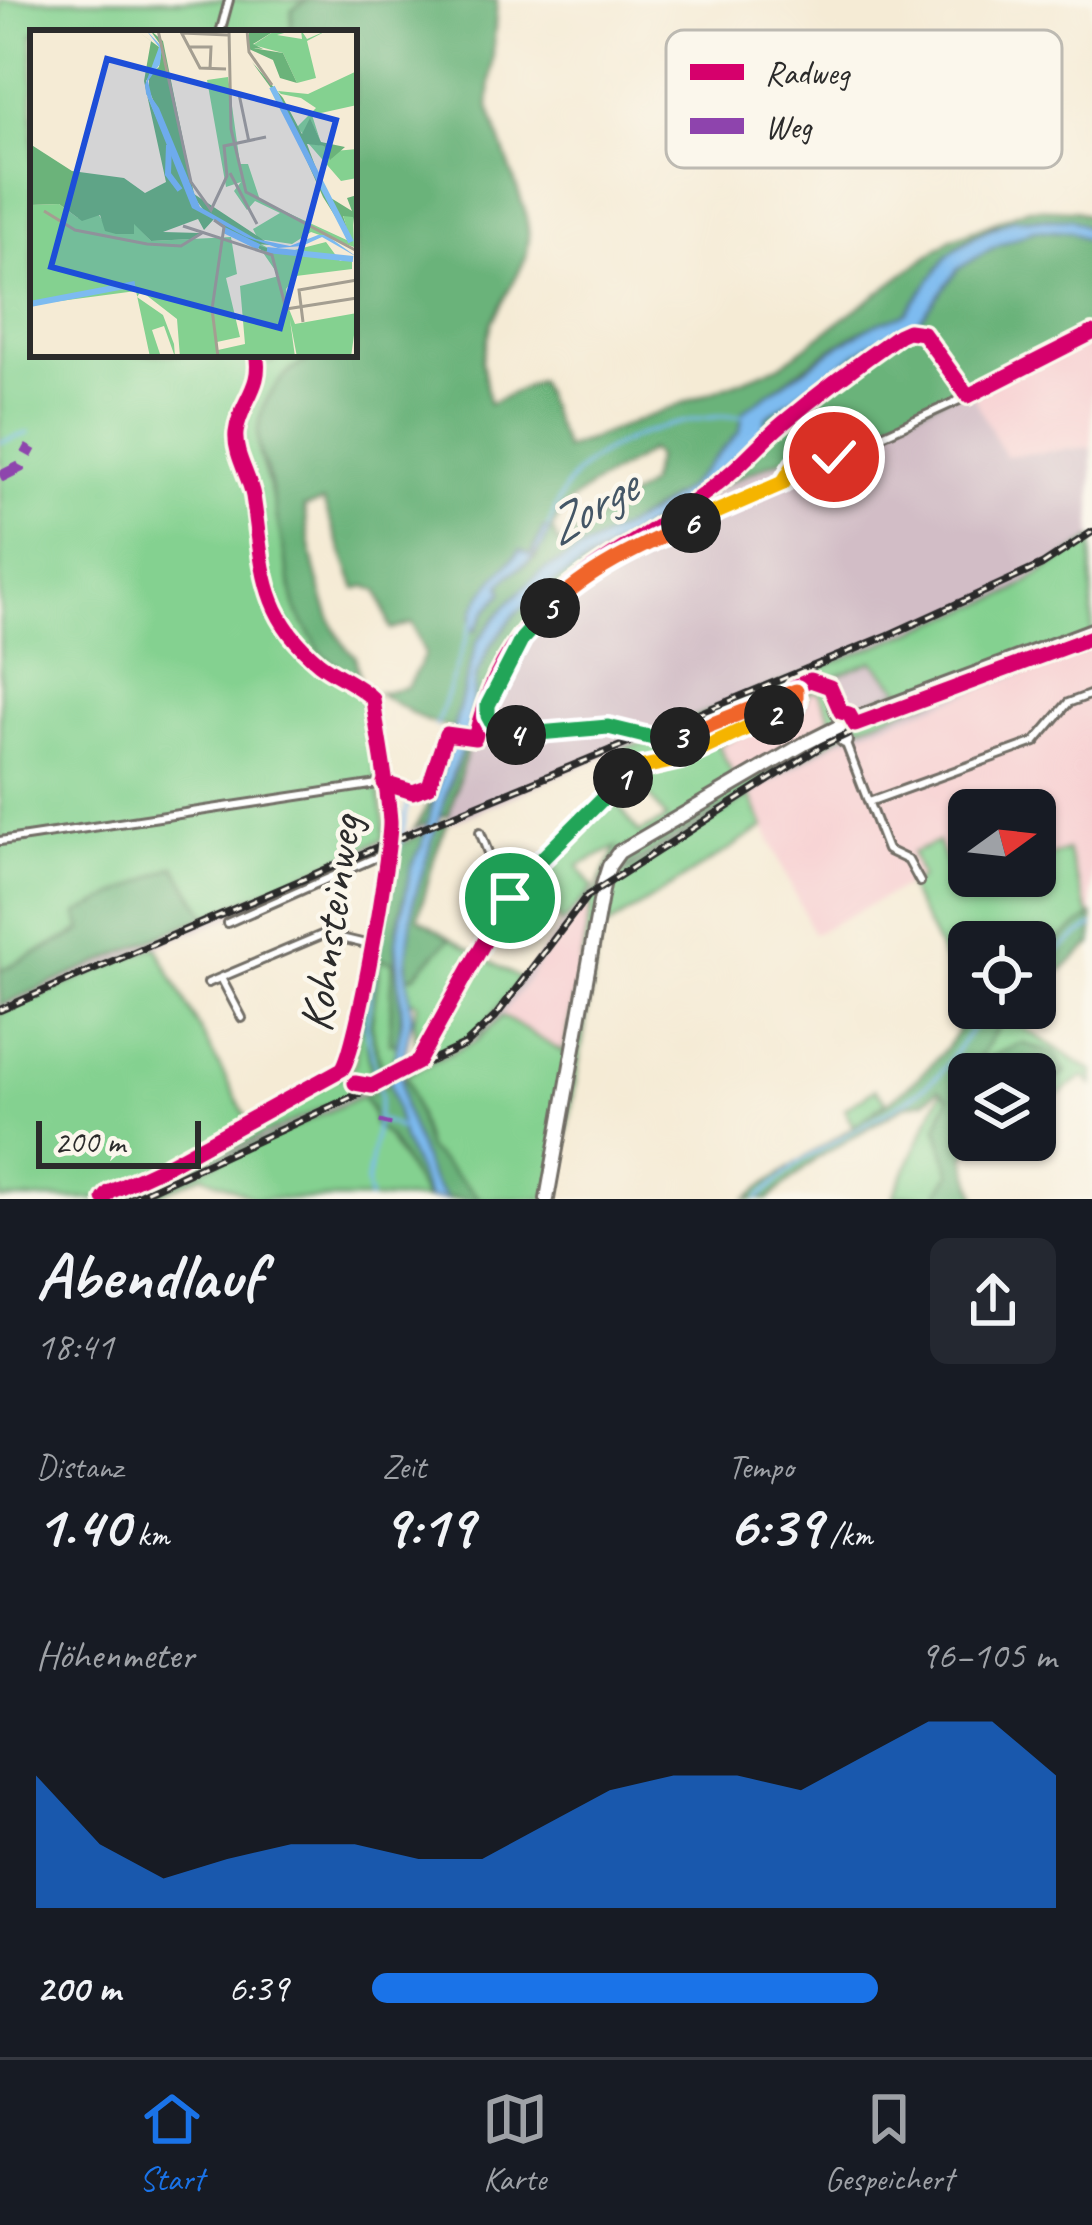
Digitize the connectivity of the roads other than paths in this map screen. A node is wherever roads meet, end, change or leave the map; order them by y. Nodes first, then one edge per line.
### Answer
1 (229, 0) edge
2 (221, 30) edge
3 (1092, 333) edge
4 (256, 357) edge
5 (1092, 630) edge
6 (796, 691) junction
7 (1092, 694) edge
8 (840, 726) junction
9 (446, 734) dead end
10 (824, 734) junction
11 (845, 741) junction
12 (384, 783) junction
13 (406, 790) junction
14 (386, 796) junction
15 (868, 802) junction
16 (480, 832) dead end
17 (0, 841) edge
18 (388, 853) junction
19 (920, 882) dead end
20 (510, 898) junction
21 (226, 923) dead end
22 (370, 945) junction
23 (479, 952) dead end
24 (220, 978) junction
25 (208, 983) dead end
26 (242, 1018) dead end
27 (104, 1199) edge
28 (548, 1199) edge

1 - 2 street
3 - 6 street, bridge
4 - 12 street, Kohnsteinweg
5 - 8 main road
6 - 8 street
6 - 20 street
7 - 15 street
8 - 10 main road
8 - 11 street
9 - 13 street, Kohnsteinweg
10 - 11 main road
10 - 28 main road
11 - 15 street
12 - 13 street, Kohnsteinweg
12 - 14 street, Kohnsteinweg
12 - 17 street
13 - 14 street, Kohnsteinweg
14 - 18 street, Kohnsteinweg
15 - 19 street
16 - 20 street
18 - 21 street
18 - 22 street, Kohnsteinweg
20 - 23 street
22 - 24 street
22 - 27 street, Kohnsteinweg
24 - 25 street
24 - 26 street

